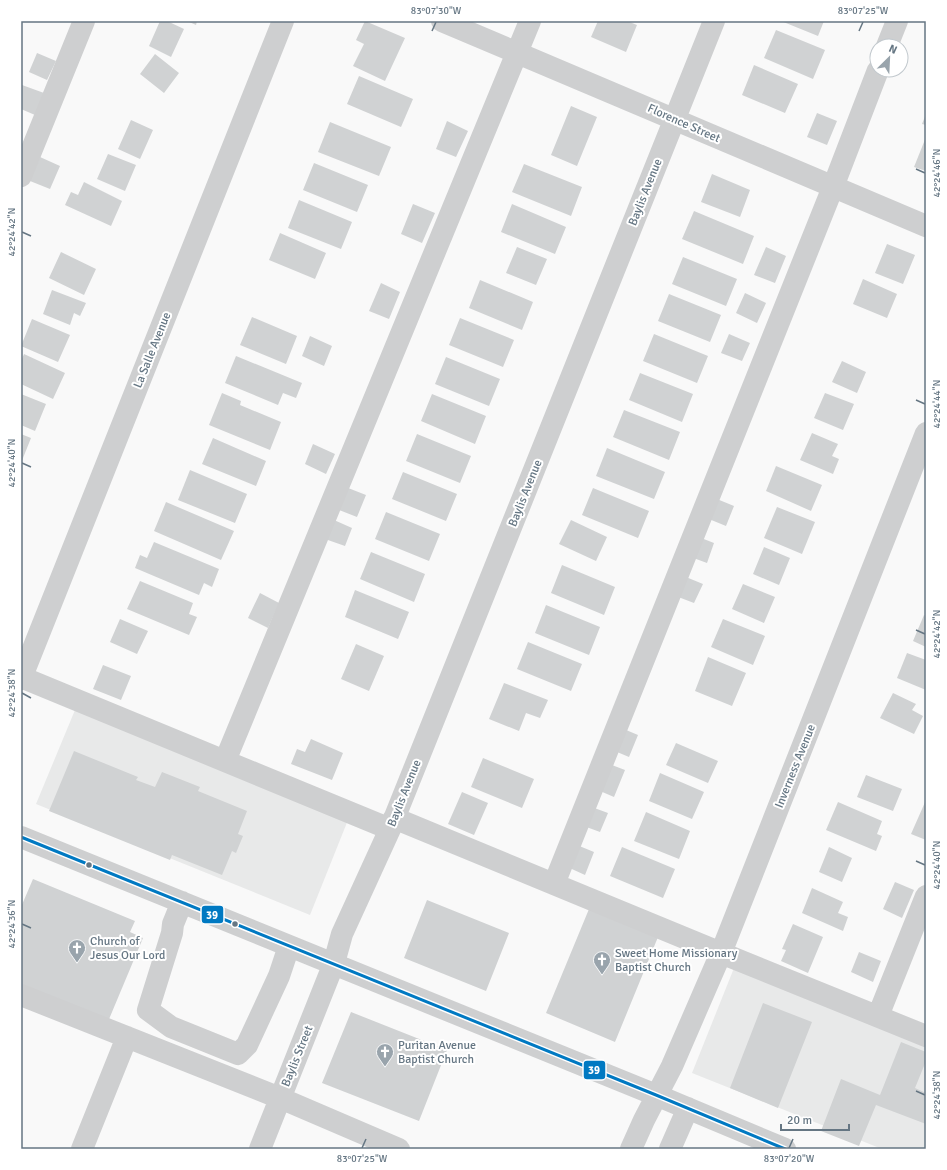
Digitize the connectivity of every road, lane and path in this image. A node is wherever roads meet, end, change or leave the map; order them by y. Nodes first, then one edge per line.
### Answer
1 (84, 21) edge
2 (283, 21) edge
3 (442, 21) edge
4 (530, 21) edge
5 (714, 21) edge
6 (897, 21) edge
7 (890, 38) edge
8 (517, 52) junction
9 (875, 78) edge
10 (674, 120) junction
11 (21, 176) edge
12 (832, 187) junction
13 (926, 226) edge
14 (926, 433) edge
15 (21, 678) edge
16 (225, 761) junction
17 (392, 824) junction
18 (21, 837) edge
19 (554, 884) junction
20 (926, 896) edge
21 (182, 902) junction
22 (289, 946) junction
23 (721, 953) junction
24 (334, 963) junction
25 (21, 995) edge
26 (878, 1016) junction
27 (926, 1036) edge
28 (127, 1038) junction
29 (656, 1095) junction
30 (280, 1098) junction
31 (688, 1108) junction
32 (82, 1149) edge
33 (260, 1149) edge
34 (399, 1149) edge
35 (631, 1149) edge
36 (670, 1149) edge
37 (785, 1149) edge

1 - 11 street
2 - 15 street, La Salle Avenue
3 - 8 street, Florence Street
4 - 8 street
5 - 10 street, Baylis Avenue
6 - 7 street
8 - 10 street, Florence Street
8 - 16 street
9 - 12 street
10 - 12 street, Florence Street
10 - 17 street, Baylis Avenue
12 - 13 street, Florence Street
12 - 19 street
14 - 23 street, Inverness Avenue
15 - 16 street
16 - 17 street
17 - 19 street
17 - 24 street, Baylis Avenue
18 - 21 street
19 - 23 street
20 - 26 street
21 - 22 street
21 - 22 street
22 - 24 street
23 - 26 street
23 - 29 street, Inverness Avenue
24 - 29 street
24 - 30 street, Baylis Street
25 - 28 street
26 - 27 street
28 - 30 street
28 - 32 street
29 - 31 street
29 - 35 street, Inverness Avenue
30 - 33 street, Baylis Street
30 - 34 street
31 - 36 street
31 - 37 street

